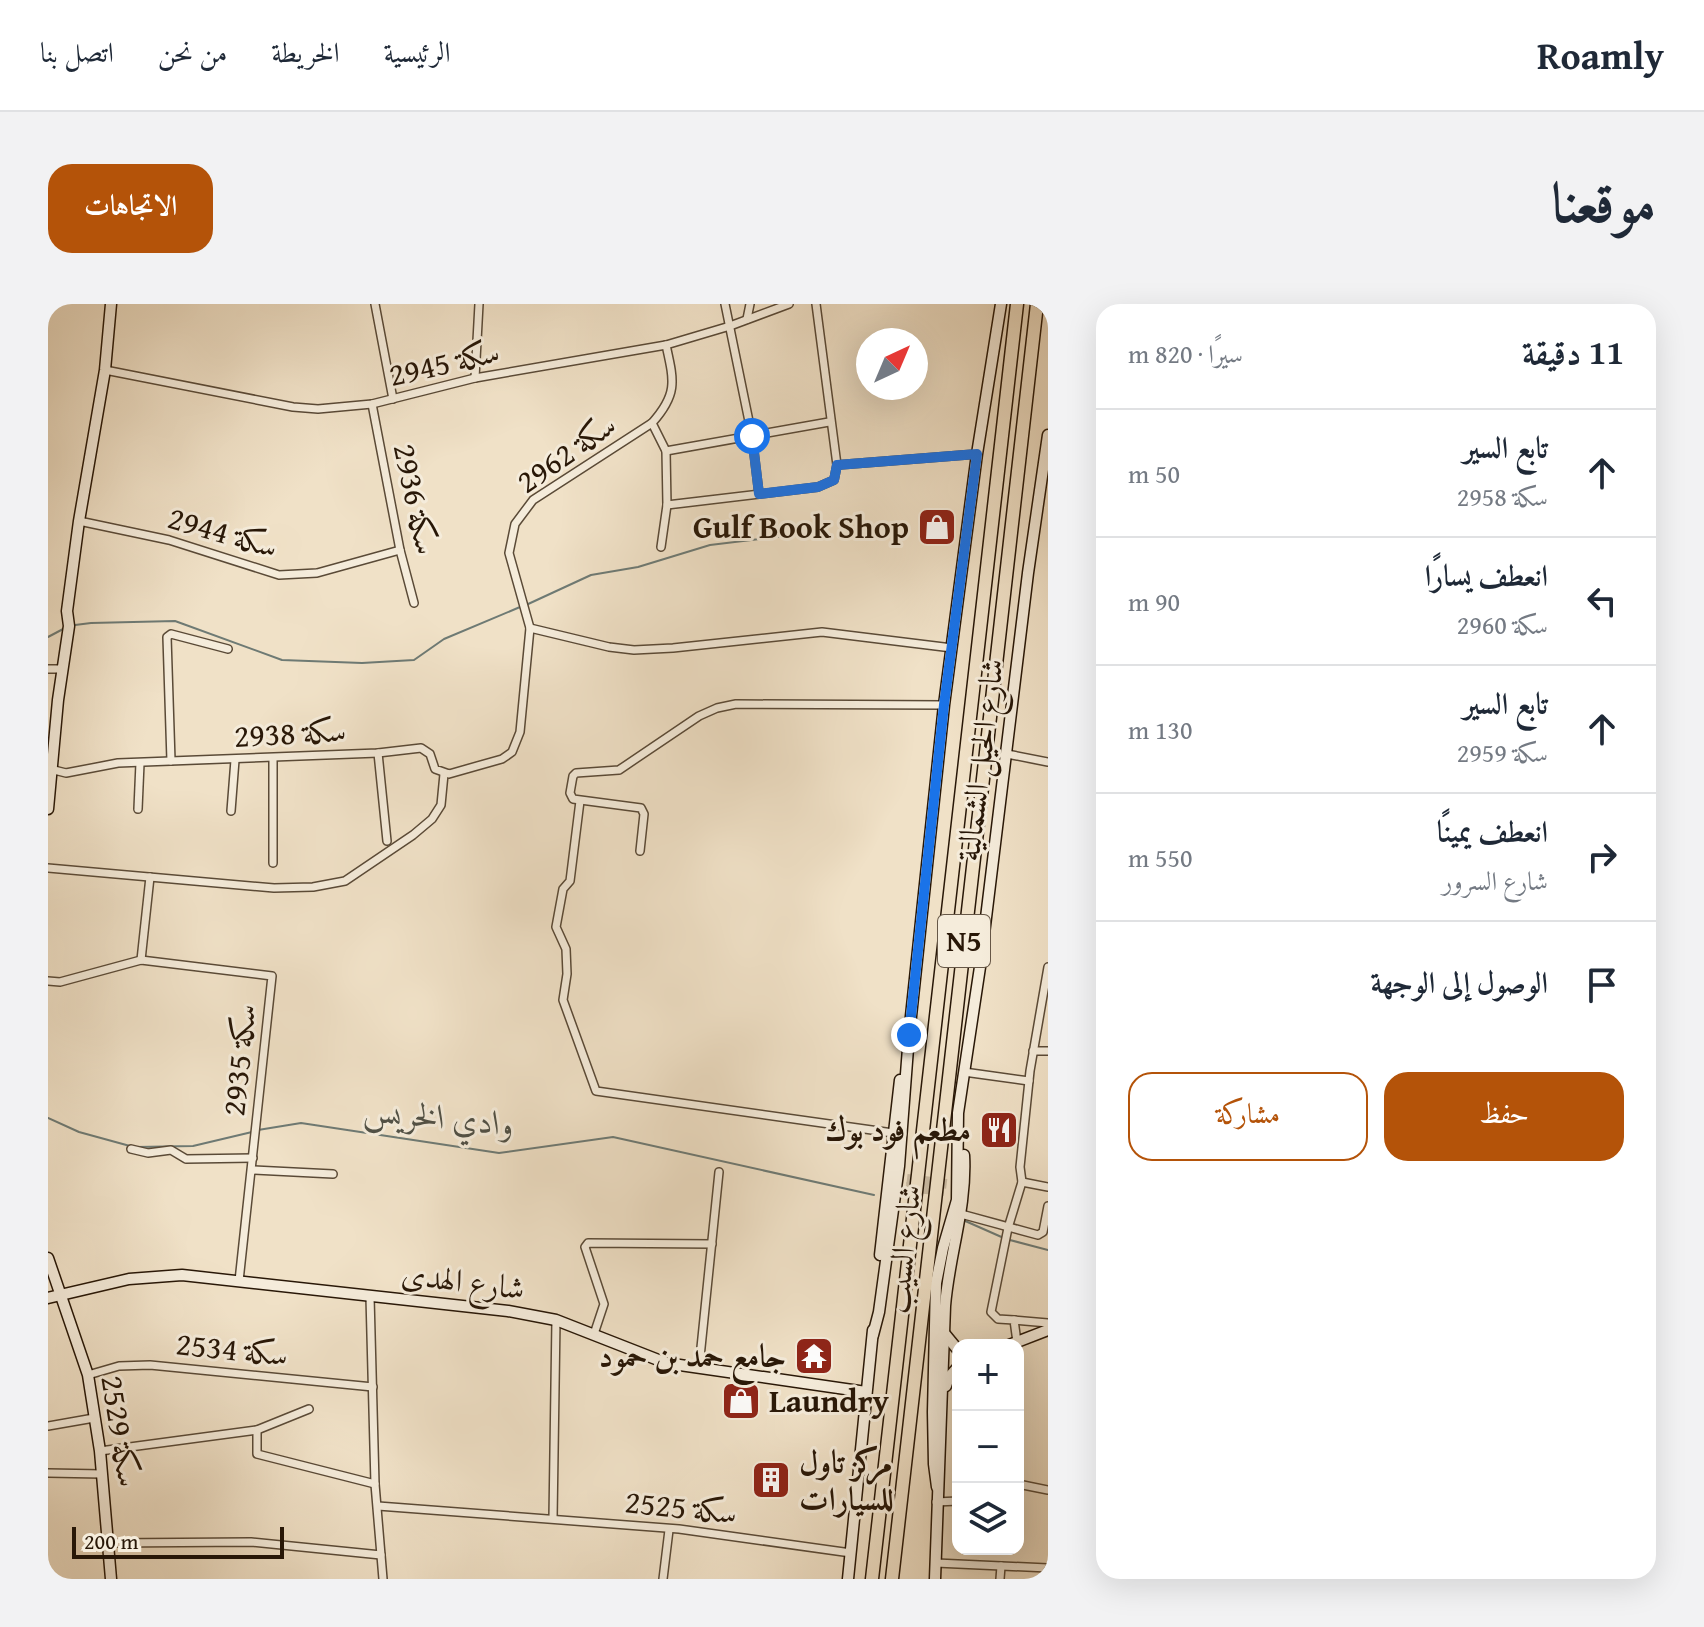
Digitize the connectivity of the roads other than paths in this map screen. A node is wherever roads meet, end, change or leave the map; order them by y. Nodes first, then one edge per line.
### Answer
1 (111, 304) edge
2 (375, 304) edge
3 (479, 304) edge
4 (725, 304) edge
5 (750, 304) edge
6 (789, 304) edge
7 (816, 304) edge
8 (995, 304) edge
9 (1001, 304) edge
10 (1017, 304) edge
11 (1037, 304) edge
12 (747, 319) junction
13 (730, 326) junction
14 (666, 345) junction
15 (105, 370) junction
16 (475, 378) junction
17 (987, 396) junction
18 (393, 399) junction
19 (372, 404) junction
20 (829, 422) junction
21 (652, 423) junction
22 (1048, 435) edge
23 (752, 436) junction
24 (1048, 446) edge
25 (666, 451) junction
26 (977, 454) junction
27 (1045, 458) junction
28 (837, 465) junction
29 (759, 494) junction
30 (667, 505) junction
31 (79, 521) junction
32 (661, 547) dead end
33 (400, 550) junction
34 (414, 603) dead end
35 (530, 628) junction
36 (952, 648) junction
37 (228, 649) dead end
38 (48, 669) edge
39 (62, 669) junction
40 (944, 705) junction
41 (378, 753) junction
42 (1007, 754) junction
43 (273, 758) junction
44 (235, 760) junction
45 (171, 761) junction
46 (1048, 762) edge
47 (140, 763) junction
48 (50, 769) edge
49 (444, 774) junction
50 (580, 801) junction
51 (48, 809) edge
52 (138, 809) dead end
53 (231, 811) dead end
54 (387, 841) dead end
55 (640, 851) dead end
56 (273, 863) dead end
57 (48, 868) edge
58 (150, 877) junction
59 (141, 960) junction
60 (1048, 967) edge
61 (48, 981) edge
62 (909, 1035) junction
63 (1033, 1051) junction
64 (1048, 1051) edge
65 (964, 1072) junction
66 (1029, 1081) junction
67 (893, 1133) junction
68 (131, 1149) dead end
69 (253, 1158) junction
70 (252, 1170) junction
71 (719, 1172) dead end
72 (333, 1174) dead end
73 (898, 1181) junction
74 (1022, 1182) junction
75 (1048, 1187) edge
76 (957, 1189) junction
77 (1048, 1206) edge
78 (961, 1214) junction
79 (1008, 1228) junction
80 (712, 1244) junction
81 (48, 1258) edge
82 (239, 1281) junction
83 (61, 1294) junction
84 (370, 1297) junction
85 (48, 1298) edge
86 (556, 1320) junction
87 (1014, 1320) junction
88 (1048, 1323) edge
89 (1048, 1330) edge
90 (944, 1333) junction
91 (594, 1334) junction
92 (1013, 1339) edge
93 (1024, 1340) edge
94 (952, 1343) edge
95 (952, 1365) edge
96 (699, 1367) junction
97 (938, 1367) junction
98 (952, 1373) edge
99 (88, 1375) junction
100 (373, 1387) junction
101 (866, 1392) junction
102 (942, 1400) junction
103 (309, 1409) dead end
104 (933, 1412) junction
105 (94, 1418) junction
106 (890, 1423) junction
107 (941, 1425) junction
108 (48, 1426) edge
109 (257, 1430) junction
110 (100, 1451) junction
111 (48, 1473) edge
112 (102, 1474) junction
113 (375, 1484) junction
114 (1024, 1485) edge
115 (937, 1487) junction
116 (1048, 1490) edge
117 (952, 1501) edge
118 (936, 1502) junction
119 (378, 1506) junction
120 (553, 1518) junction
121 (669, 1530) junction
122 (110, 1543) junction
123 (851, 1553) junction
124 (381, 1555) junction
125 (936, 1563) junction
126 (1001, 1566) junction
127 (1048, 1568) edge
128 (111, 1579) edge
129 (383, 1579) edge
130 (663, 1579) edge
131 (848, 1579) edge
132 (866, 1579) edge
133 (872, 1579) edge
134 (892, 1579) edge
135 (935, 1579) edge
136 (1000, 1579) edge

1 - 15 street
2 - 18 street
3 - 16 street
4 - 13 street
5 - 12 street
6 - 12 street, سكة 2945
7 - 20 street
8 - 17 street
9 - 17 street
10 - 106 highway, شارع السيب / N5
11 - 134 highway, شارع السيب / N5
12 - 13 street, سكة 2945
13 - 14 street, سكة 2945
13 - 23 street
14 - 16 street, سكة 2945
14 - 21 street, سكة 2962
15 - 19 street, سكة 2945
15 - 31 street
16 - 18 street, سكة 2945
17 - 26 street
18 - 19 street, سكة 2945
19 - 33 street, سكة 2936
20 - 23 street
20 - 28 street
21 - 25 street
21 - 35 street, سكة 2962
22 - 27 street, شارع الحيل الشمالية
23 - 25 street
23 - 29 street
24 - 27 street
25 - 30 street
26 - 28 street
26 - 36 street
27 - 42 street, شارع الحيل الشمالية
28 - 29 street
29 - 30 street
30 - 32 street
31 - 33 street, سكة 2944
31 - 39 street
33 - 34 street, سكة 2936
35 - 36 street
35 - 49 street, سكة 2962
36 - 40 street
37 - 45 street
38 - 39 street
39 - 48 street
40 - 50 street
40 - 62 street
41 - 43 street, سكة 2938
41 - 49 street, سكة 2938
41 - 54 street
42 - 46 street
42 - 65 street, شارع الحيل الشمالية
43 - 44 street, سكة 2938
43 - 56 street
44 - 45 street, سكة 2938
44 - 53 street
45 - 47 street, سكة 2938
47 - 48 street, سكة 2938
47 - 52 street
48 - 51 street
49 - 58 street
50 - 55 street
50 - 67 street
57 - 58 street
58 - 59 street
59 - 61 street, سكة 2935
59 - 69 street, سكة 2935
60 - 63 street
62 - 67 street
62 - 73 street
63 - 64 street
63 - 66 street
65 - 66 street
65 - 76 street, شارع الحيل الشمالية
66 - 74 street
67 - 73 street
68 - 69 street
69 - 70 street, سكة 2935
70 - 72 street
70 - 82 street, سكة 2935
71 - 80 street
73 - 101 street
74 - 75 street
74 - 79 street
76 - 78 street, شارع الحيل الشمالية
76 - 97 street, شارع الحيل الشمالية
77 - 79 street
78 - 79 street
78 - 90 street, شارع الحيل الشمالية
79 - 87 street
80 - 91 street
80 - 96 street
81 - 83 street, سكة 2529
82 - 83 street, شارع الهدى
82 - 84 street, شارع الهدى
83 - 85 street, شارع الهدى
83 - 99 street, سكة 2529
84 - 86 street, شارع الهدى
84 - 100 street
86 - 91 street, شارع الهدى
86 - 120 street
87 - 88 street
87 - 92 street
89 - 93 street
90 - 94 street
90 - 97 street, شارع الحيل الشمالية
91 - 96 street, شارع الهدى
95 - 97 street
96 - 101 street, شارع الهدى
97 - 102 street, شارع الحيل الشمالية
97 - 104 street, شارع الحيل الشمالية
98 - 102 street
99 - 100 street, سكة 2534
99 - 105 street, سكة 2529
100 - 113 street
101 - 123 street
102 - 107 street, شارع الحيل الشمالية
103 - 109 street
104 - 107 street
104 - 115 street, شارع الحيل الشمالية
105 - 108 street
105 - 110 street, سكة 2529
106 - 132 highway
106 - 133 highway, شارع السيب / N5
107 - 115 street, شارع الحيل الشمالية
109 - 110 street
109 - 113 street
110 - 112 street, سكة 2529
111 - 112 street
112 - 122 street, سكة 2529
113 - 119 street
114 - 116 street
115 - 118 street, شارع الحيل الشمالية
117 - 118 street
118 - 125 street, شارع الحيل الشمالية
119 - 120 street, سكة 2525
119 - 124 street
120 - 121 street, سكة 2525
121 - 123 street, سكة 2525
121 - 130 street
122 - 124 street
122 - 128 street, سكة 2529
123 - 131 street
124 - 129 street
125 - 126 street
125 - 135 street, شارع الحيل الشمالية
126 - 127 street
126 - 136 street

